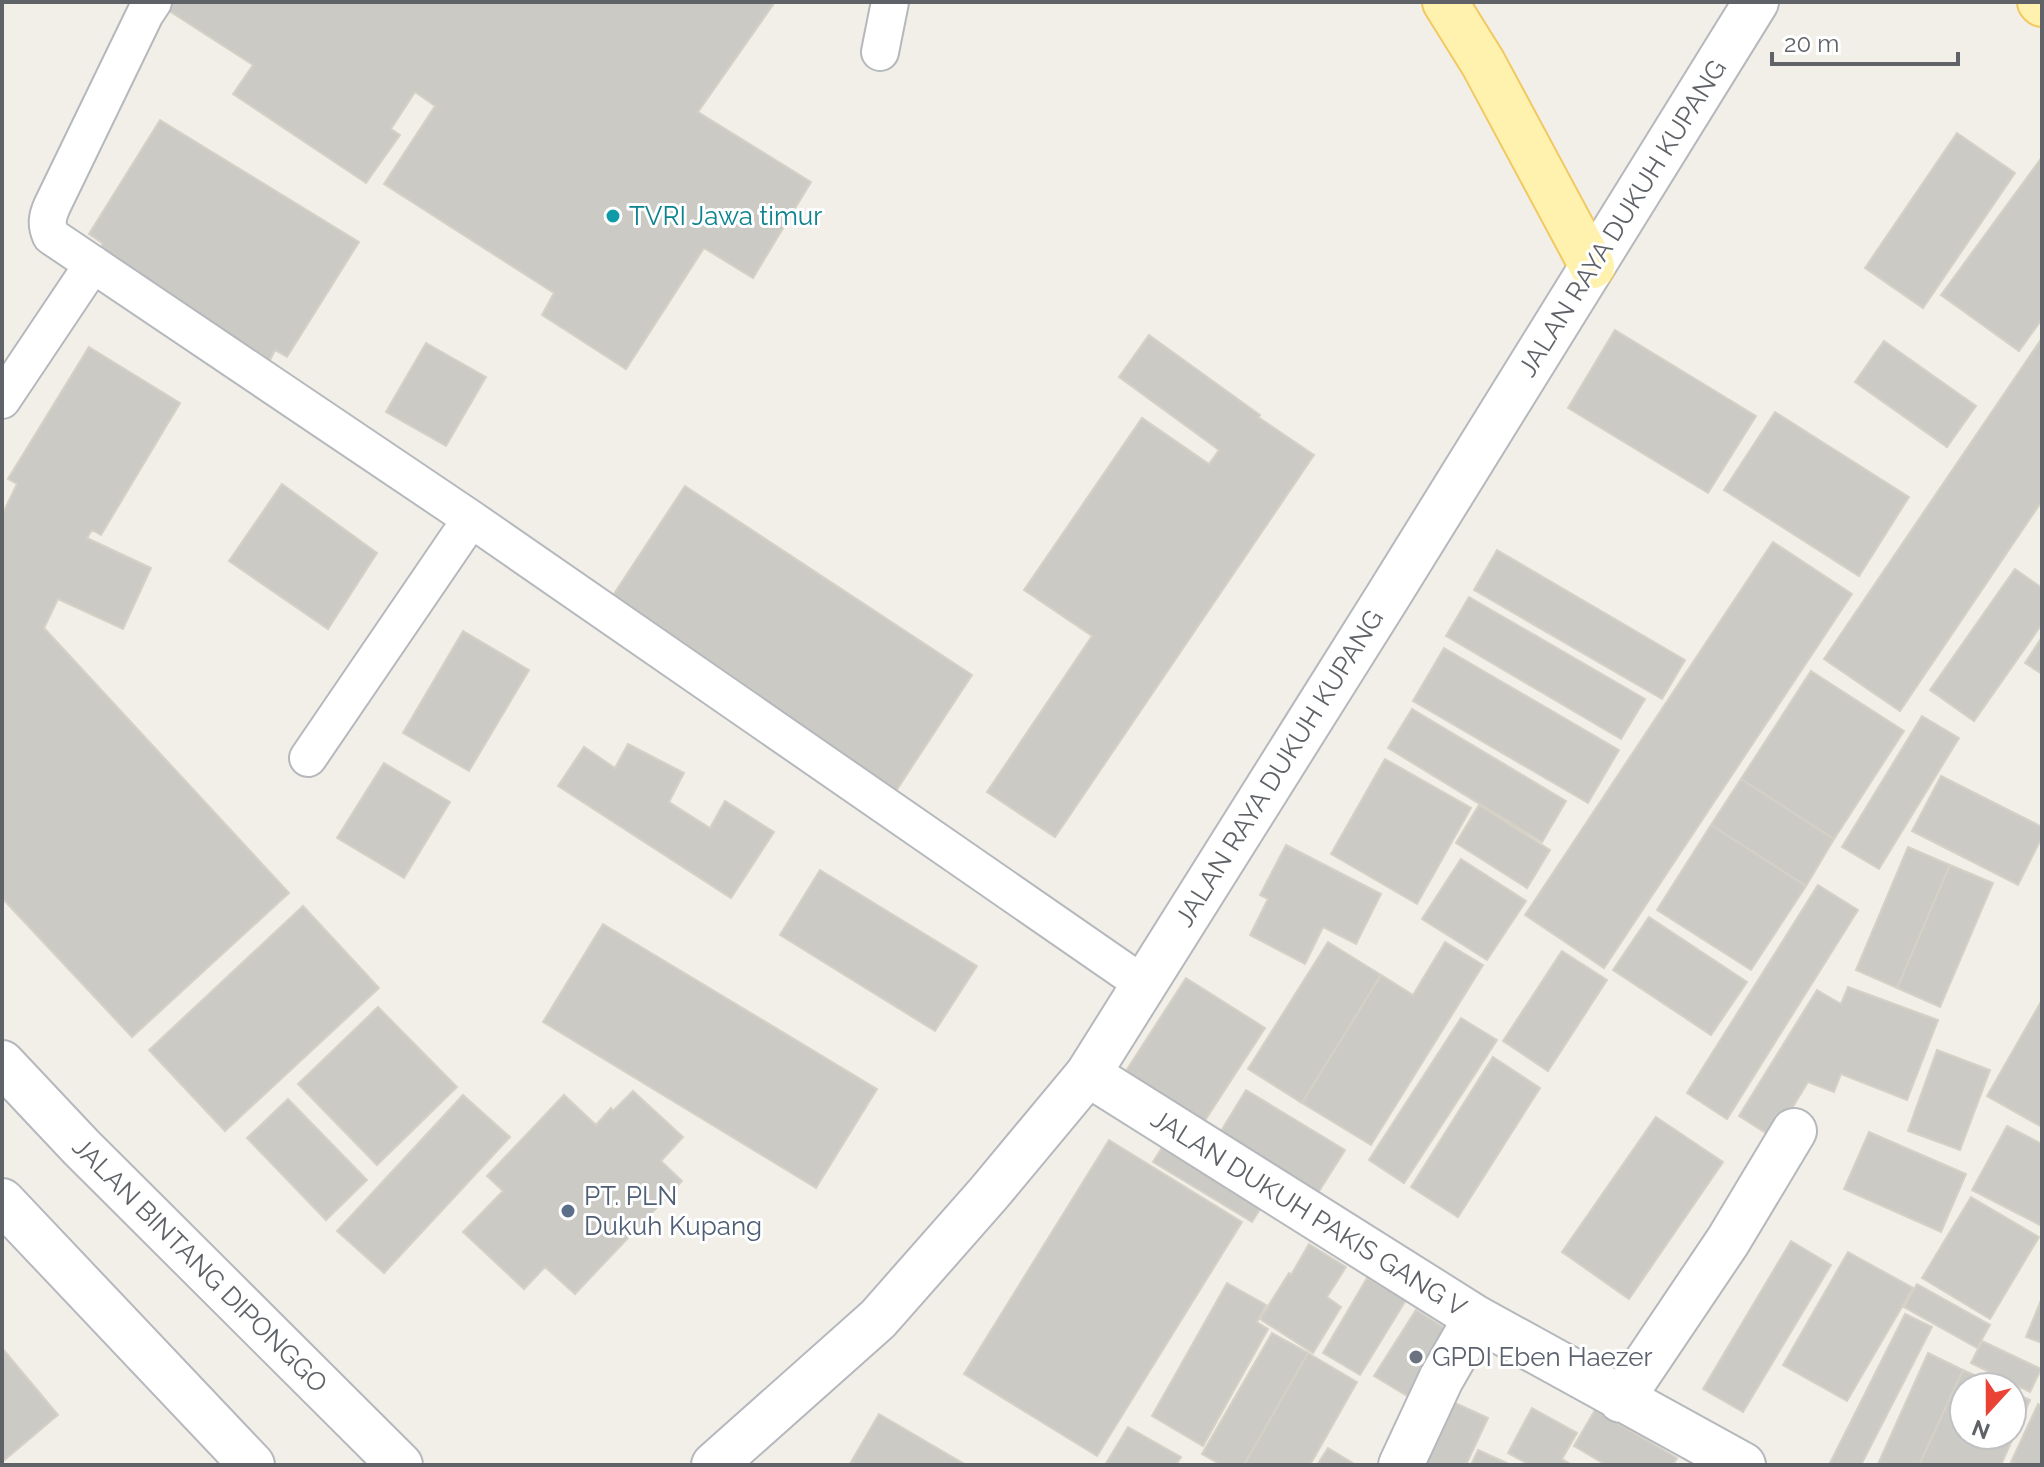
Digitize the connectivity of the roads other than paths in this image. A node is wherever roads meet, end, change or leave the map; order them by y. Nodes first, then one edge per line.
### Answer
1 (153, 2) edge
2 (890, 2) edge
3 (1445, 2) edge
4 (1756, 2) edge
5 (880, 52) dead end
6 (93, 264) junction
7 (1592, 266) junction
8 (2, 400) edge
9 (471, 519) junction
10 (308, 758) dead end
11 (1143, 984) junction
12 (2, 1063) edge
13 (1088, 1074) junction
14 (1794, 1131) dead end
15 (6, 1212) edge
16 (1476, 1318) junction
17 (1621, 1400) junction
18 (1716, 1459) edge
19 (252, 1465) edge
20 (400, 1465) edge
21 (714, 1465) edge
22 (1401, 1465) edge

1 - 6 lane
2 - 5 lane
3 - 7 main road
4 - 7 street, JALAN RAYA DUKUH KUPANG
6 - 8 lane
6 - 9 lane
7 - 11 street, JALAN RAYA DUKUH KUPANG
9 - 10 lane
9 - 11 lane
11 - 13 street, JALAN RAYA DUKUH KUPANG
12 - 20 street, JALAN BINTANG DIPONGGO
13 - 16 street, JALAN DUKUH PAKIS GANG V
13 - 21 street, JALAN RAYA DUKUH KUPANG
14 - 17 street
15 - 19 street
16 - 17 street, JALAN DUKUH PAKIS GANG V
16 - 22 street
17 - 18 street, JALAN DUKUH PAKIS GANG V

